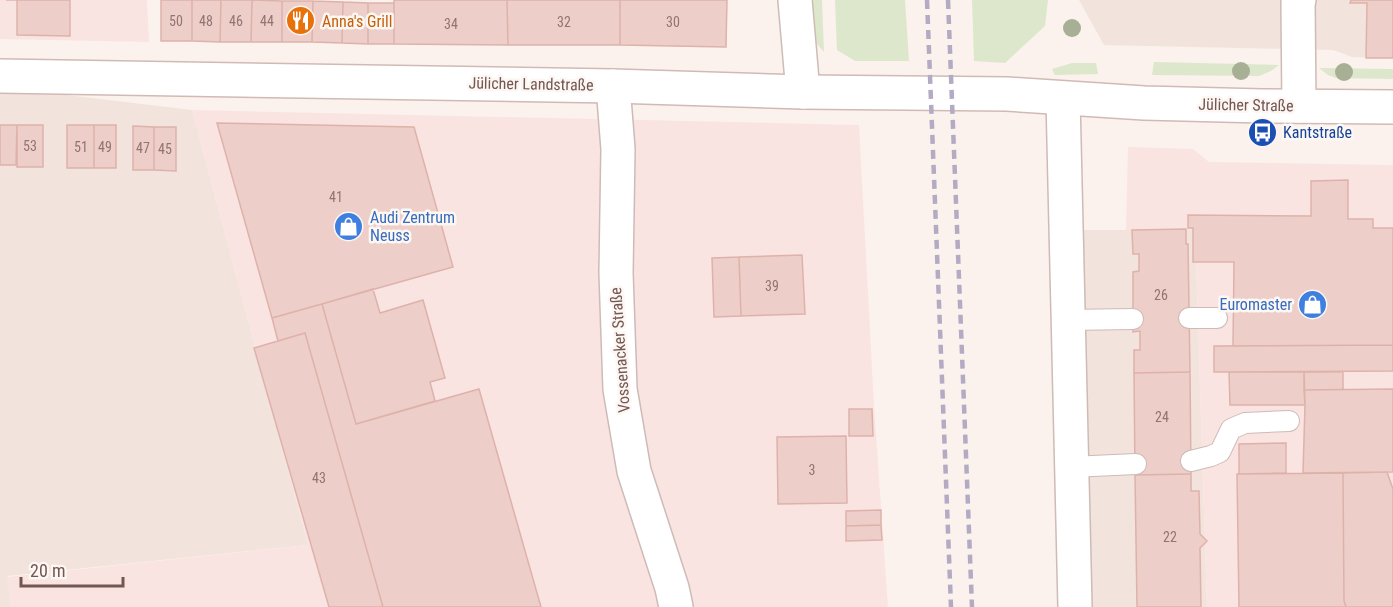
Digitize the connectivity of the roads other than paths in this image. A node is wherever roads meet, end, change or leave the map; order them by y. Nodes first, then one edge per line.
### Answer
1 (795, 0) edge
2 (1299, 0) edge
3 (0, 76) edge
4 (613, 86) junction
5 (803, 92) junction
6 (1063, 99) junction
7 (1299, 106) junction
8 (1393, 107) edge
9 (1189, 318) dead end
10 (1217, 318) dead end
11 (1133, 319) dead end
12 (1068, 320) junction
13 (1288, 421) dead end
14 (1191, 461) dead end
15 (1136, 464) dead end
16 (1071, 467) junction
17 (675, 607) edge
18 (1075, 607) edge

1 - 5 main road
2 - 7 main road
3 - 4 main road, Jülicher Landstraße
4 - 5 main road, Jülicher Landstraße
4 - 17 main road, Vossenacker Straße
5 - 6 main road, Jülicher Landstraße
6 - 7 main road, Jülicher Straße
6 - 12 main road
7 - 8 main road, Jülicher Straße
9 - 10 lane
11 - 12 lane
12 - 16 main road
13 - 14 lane
15 - 16 lane
16 - 18 main road

